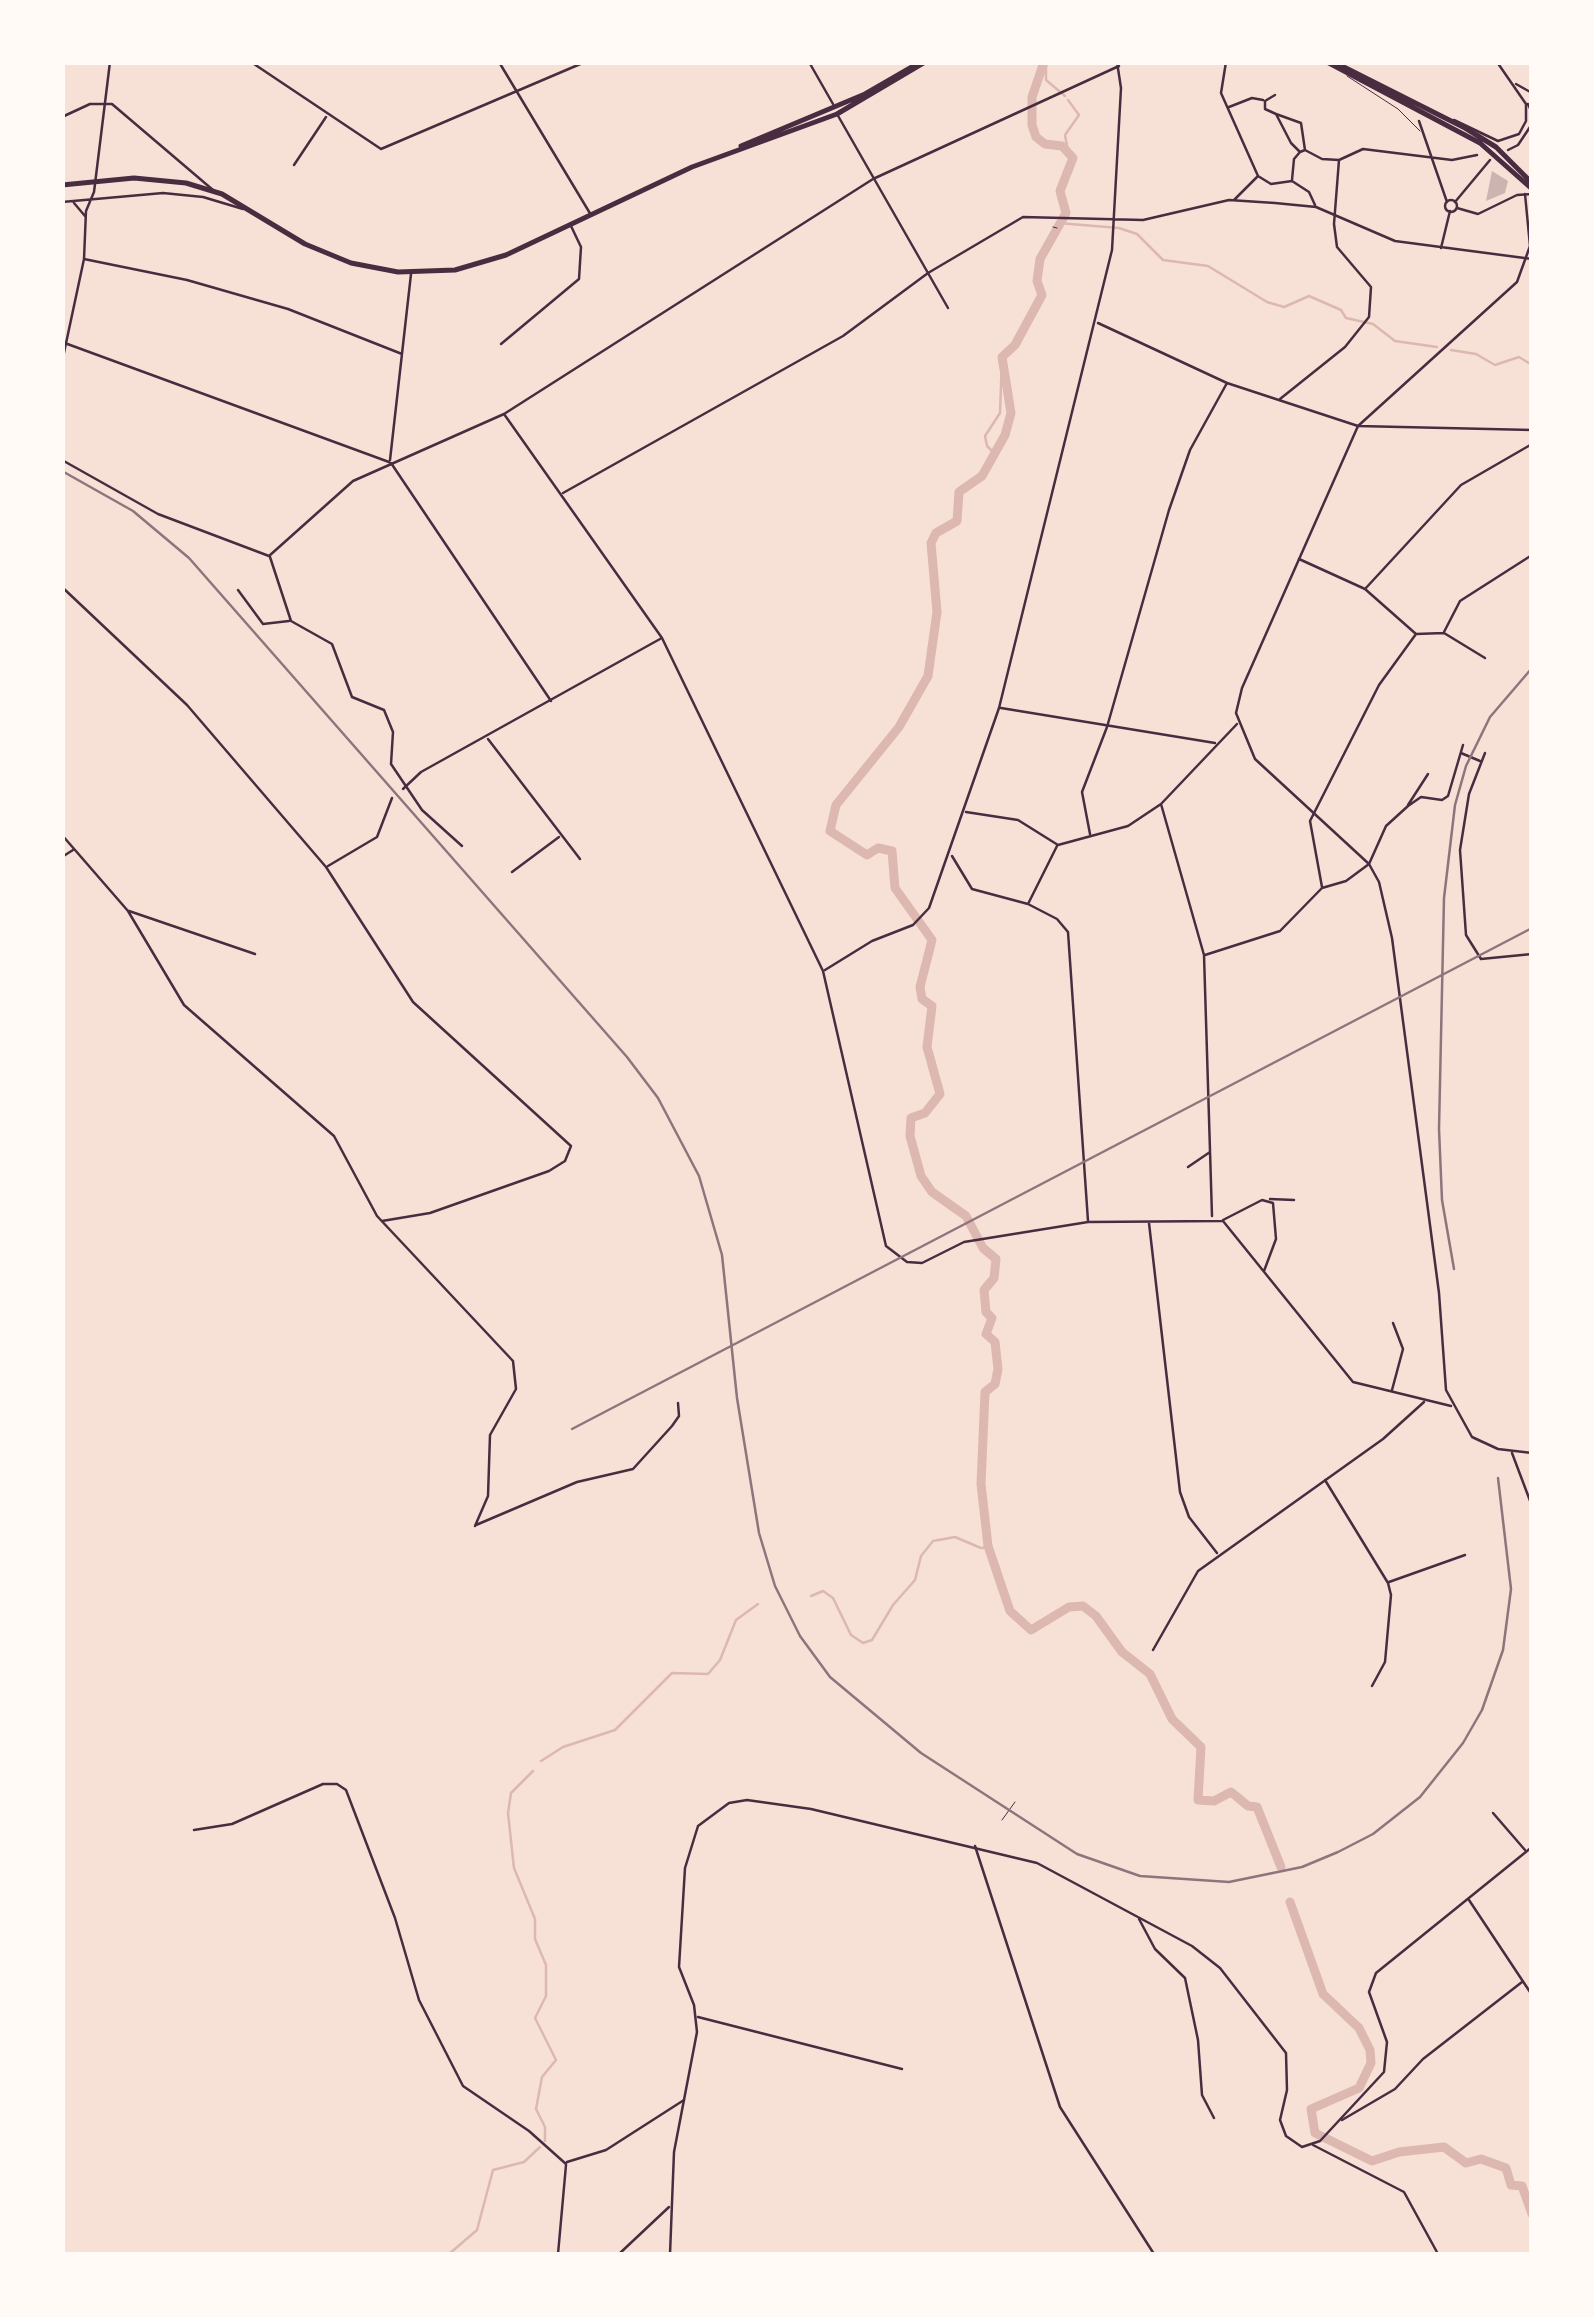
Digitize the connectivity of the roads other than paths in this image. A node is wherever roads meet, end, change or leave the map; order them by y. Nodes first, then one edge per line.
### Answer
1 (110, 62) edge
2 (251, 62) edge
3 (499, 62) edge
4 (585, 62) edge
5 (809, 62) edge
6 (922, 62) edge
7 (1226, 62) edge
8 (1330, 62) edge
9 (1497, 62) edge
10 (1118, 64) edge
11 (1347, 76) junction
12 (1515, 84) junction
13 (516, 92) junction
14 (1529, 92) edge
15 (1275, 95) dead end
16 (1521, 95) junction
17 (1402, 98) junction
18 (1264, 101) junction
19 (106, 102) junction
20 (1528, 103) edge
21 (1228, 107) junction
22 (835, 111) junction
23 (1532, 113) edge
24 (1276, 114) junction
25 (327, 116) junction
26 (62, 117) edge
27 (1419, 121) dead end
28 (1532, 124) edge
29 (1422, 133) junction
30 (1302, 150) junction
31 (1508, 150) dead end
32 (1478, 154) dead end
33 (1430, 156) junction
34 (1339, 160) junction
35 (1490, 160) dead end
36 (294, 164) dead end
37 (1258, 176) junction
38 (873, 179) junction
39 (1292, 182) junction
40 (62, 185) edge
41 (1530, 190) edge
42 (214, 191) junction
43 (1234, 200) junction
44 (91, 201) junction
45 (62, 202) edge
46 (73, 202) junction
47 (1447, 202) junction
48 (1456, 202) junction
49 (1316, 206) junction
50 (1457, 208) junction
51 (251, 211) junction
52 (1450, 212) junction
53 (591, 215) junction
54 (1335, 216) junction
55 (85, 217) junction
56 (570, 225) junction
57 (1115, 225) junction
58 (1441, 249) junction
59 (1530, 258) edge
60 (84, 259) junction
61 (411, 273) junction
62 (928, 273) junction
63 (948, 308) dead end
64 (1096, 322) junction
65 (65, 343) edge
66 (501, 344) dead end
67 (402, 354) junction
68 (62, 362) edge
69 (1227, 384) junction
70 (1278, 400) junction
71 (504, 414) junction
72 (1358, 426) junction
73 (1532, 430) edge
74 (1532, 444) edge
75 (62, 460) edge
76 (390, 462) junction
77 (562, 494) junction
78 (1532, 555) edge
79 (270, 556) junction
80 (1299, 559) junction
81 (62, 587) edge
82 (1365, 589) junction
83 (238, 590) dead end
84 (291, 620) junction
85 (1444, 633) junction
86 (1416, 634) junction
87 (662, 638) junction
88 (1484, 658) dead end
89 (551, 701) junction
90 (1000, 708) junction
91 (1238, 724) junction
92 (1107, 726) junction
93 (488, 738) junction
94 (1217, 743) junction
95 (1463, 744) dead end
96 (1459, 753) junction
97 (1485, 754) dead end
98 (1480, 761) junction
99 (1428, 774) dead end
100 (404, 787) junction
101 (392, 798) dead end
102 (1161, 804) junction
103 (1408, 806) junction
104 (965, 811) junction
105 (1314, 816) junction
106 (1090, 834) junction
107 (62, 835) edge
108 (561, 835) junction
109 (1058, 845) junction
110 (462, 846) dead end
111 (74, 849) junction
112 (951, 855) junction
113 (62, 857) edge
114 (580, 859) dead end
115 (1369, 864) junction
116 (326, 867) junction
117 (512, 872) dead end
118 (1322, 888) junction
119 (1028, 904) junction
120 (128, 910) junction
121 (255, 954) dead end
122 (1532, 954) edge
123 (1204, 955) junction
124 (823, 970) junction
125 (1210, 1152) junction
126 (1188, 1167) dead end
127 (1268, 1200) junction
128 (1294, 1200) dead end
129 (1212, 1218) junction
130 (1222, 1220) junction
131 (382, 1221) junction
132 (1088, 1222) junction
133 (1149, 1222) junction
134 (1264, 1271) junction
135 (1392, 1322) dead end
136 (1391, 1393) junction
137 (1424, 1402) junction
138 (678, 1403) dead end
139 (1451, 1406) junction
140 (1512, 1451) junction
141 (1532, 1453) edge
142 (1324, 1479) junction
143 (1532, 1506) edge
144 (1218, 1554) junction
145 (1465, 1555) dead end
146 (1388, 1583) junction
147 (1153, 1650) dead end
148 (1372, 1686) dead end
149 (1493, 1814) dead end
150 (194, 1830) dead end
151 (975, 1846) junction
152 (1532, 1847) edge
153 (1526, 1852) junction
154 (1468, 1899) junction
155 (1139, 1918) junction
156 (1522, 1982) junction
157 (1532, 1995) edge
158 (696, 2016) junction
159 (902, 2069) dead end
160 (685, 2100) junction
161 (1214, 2118) dead end
162 (1340, 2120) junction
163 (1313, 2145) junction
164 (566, 2164) junction
165 (669, 2207) junction
166 (558, 2254) edge
167 (618, 2254) edge
168 (670, 2254) edge
169 (1154, 2254) edge
170 (1438, 2254) edge

1 - 19 street
2 - 25 street
3 - 13 street
4 - 13 street
5 - 22 street
6 - 22 highway
7 - 21 street
8 - 11 highway
8 - 17 highway
9 - 12 street
10 - 38 street
10 - 57 street
11 - 29 lane
11 - 41 highway
12 - 14 street
12 - 16 street
13 - 25 street
13 - 53 street
14 - 16 street
15 - 18 street
16 - 20 street
17 - 20 street
17 - 41 highway
18 - 21 street
18 - 24 street
19 - 26 street
19 - 42 street
19 - 44 street
20 - 23 street
21 - 37 street
22 - 38 street
22 - 53 highway
24 - 30 street
24 - 30 street
25 - 36 street
27 - 29 street
28 - 31 street
29 - 33 street
30 - 34 street
30 - 39 street
32 - 33 street
33 - 34 street
33 - 47 street
34 - 54 street
35 - 48 street
37 - 39 street
37 - 43 street
38 - 62 street
38 - 71 street
39 - 49 street
40 - 42 highway
41 - 50 street
41 - 59 street
42 - 51 highway
43 - 49 street
43 - 57 street
44 - 46 street
44 - 51 street
44 - 55 street
45 - 46 street
46 - 55 street
47 - 48 street
47 - 52 street
48 - 50 street
49 - 54 street
50 - 52 street
51 - 61 highway
52 - 58 street
53 - 56 highway
54 - 58 street
54 - 70 street
55 - 60 street
56 - 61 highway
56 - 66 street
57 - 62 street
57 - 64 street
58 - 59 street
59 - 72 street
60 - 65 street
60 - 67 street
61 - 67 street
62 - 63 street
62 - 77 street
64 - 69 street
64 - 90 street
65 - 68 street
65 - 76 street
67 - 76 street
69 - 70 street
69 - 92 street
70 - 72 street
71 - 76 street
71 - 77 street
72 - 73 street
72 - 80 street
74 - 82 street
75 - 79 street
76 - 79 street
76 - 89 street
77 - 87 street
78 - 85 street
79 - 84 street
80 - 82 street
80 - 91 street
81 - 116 street
82 - 86 street
83 - 84 street
84 - 100 street
85 - 86 street
85 - 88 street
86 - 105 street
87 - 89 street
87 - 124 street
89 - 93 street
90 - 92 street
90 - 104 street
91 - 94 street
91 - 105 street
92 - 94 street
92 - 106 street
93 - 100 street
93 - 108 street
94 - 102 street
95 - 96 street
96 - 98 street
96 - 103 street
97 - 98 street
98 - 122 street
99 - 103 street
100 - 110 street
101 - 116 street
102 - 106 street
102 - 123 street
103 - 115 street
104 - 109 street
104 - 112 street
105 - 115 street
105 - 118 street
106 - 109 street
107 - 111 street
108 - 114 street
108 - 117 street
109 - 119 street
111 - 113 street
111 - 120 street
112 - 119 street
112 - 124 street
115 - 118 street
115 - 139 street
116 - 131 street
118 - 123 street
119 - 132 street
120 - 121 street
120 - 131 street
123 - 125 street
124 - 132 street
125 - 126 street
125 - 129 street
127 - 128 street
127 - 130 street
127 - 134 street
129 - 130 street
129 - 133 street
130 - 134 street
131 - 138 street
132 - 133 street
133 - 144 street
134 - 136 street
135 - 136 street
136 - 137 street
137 - 139 street
137 - 142 street
139 - 140 street
140 - 141 street
140 - 143 street
142 - 144 street
142 - 146 street
144 - 147 street
145 - 146 street
146 - 148 street
149 - 153 street
150 - 164 street
151 - 155 street
151 - 158 street
151 - 169 street
152 - 153 street
153 - 154 street
154 - 156 street
154 - 162 street
155 - 161 street
155 - 163 street
156 - 157 street
156 - 162 street
158 - 159 street
158 - 160 street
160 - 164 street
160 - 165 street
162 - 163 street
163 - 170 street
164 - 166 street
165 - 167 street
165 - 168 street

